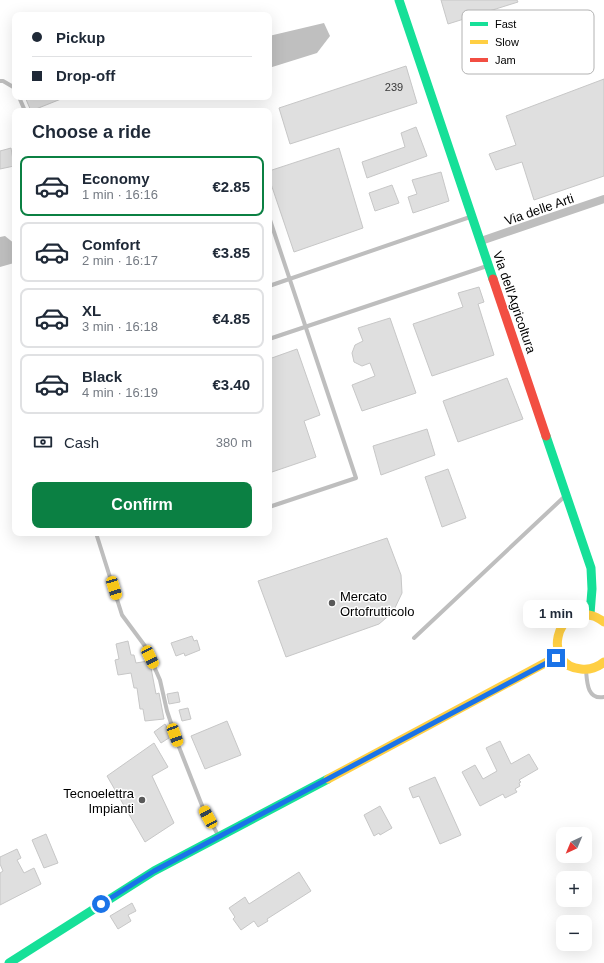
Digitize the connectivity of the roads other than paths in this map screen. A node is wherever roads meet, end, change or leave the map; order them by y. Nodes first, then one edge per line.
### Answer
1 (399, 0) edge
2 (0, 81) edge
3 (12, 86) edge
4 (604, 199) edge
5 (472, 216) junction
6 (272, 226) edge
7 (481, 241) junction
8 (489, 265) junction
9 (289, 279) junction
10 (272, 285) edge
11 (305, 327) junction
12 (272, 338) edge
13 (567, 494) junction
14 (272, 506) edge
15 (97, 536) edge
16 (590, 614) junction
17 (604, 622) edge
18 (414, 638) dead end
19 (560, 655) junction
20 (604, 662) edge
21 (586, 670) junction
22 (604, 697) edge
23 (219, 837) junction
24 (8, 963) edge

1 - 5 main road, Via dell'Agricoltura
2 - 3 lane
4 - 7 street, Via delle Arti
5 - 7 main road, Via dell'Agricoltura
5 - 9 lane
6 - 9 lane
7 - 8 main road, Via dell'Agricoltura
8 - 11 lane
8 - 13 main road, Via dell'Agricoltura
9 - 10 lane
9 - 11 lane
11 - 12 lane
11 - 14 lane
13 - 16 main road, Via dell'Agricoltura
13 - 18 lane
15 - 23 lane
16 - 17 main road
16 - 19 main road
19 - 21 main road
19 - 23 main road
20 - 21 main road
21 - 22 lane
23 - 24 main road

